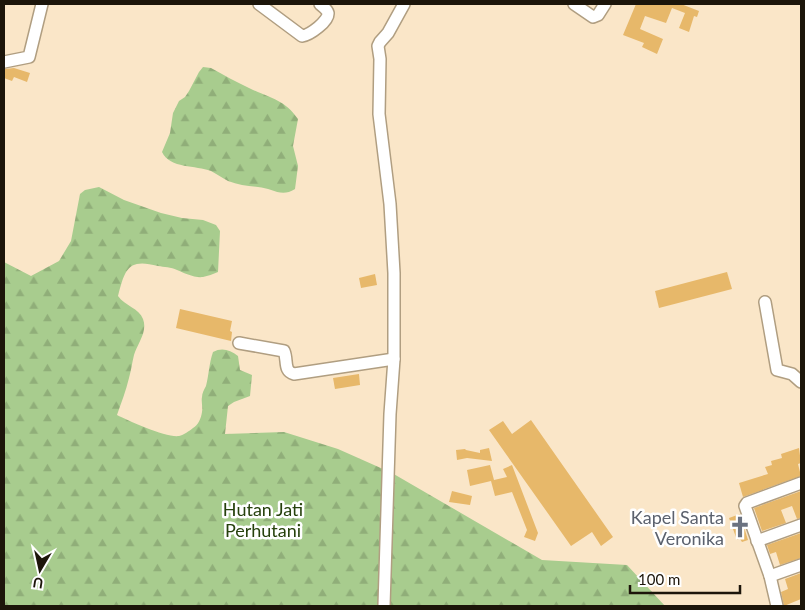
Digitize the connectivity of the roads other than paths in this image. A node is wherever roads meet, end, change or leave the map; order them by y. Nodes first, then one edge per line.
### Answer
1 (42, 4) edge
2 (259, 4) edge
3 (320, 4) edge
4 (404, 4) edge
5 (574, 4) edge
6 (605, 4) edge
7 (4, 62) edge
8 (765, 302) dead end
9 (239, 343) dead end
10 (394, 359) junction
11 (801, 382) edge
12 (801, 483) edge
13 (801, 525) edge
14 (757, 541) junction
15 (801, 565) edge
16 (770, 576) junction
17 (384, 606) edge
18 (777, 606) edge

1 - 7 street
2 - 3 street
4 - 10 street
5 - 6 street
8 - 11 street
9 - 10 street
10 - 17 street
12 - 14 street
13 - 14 street
14 - 16 street
15 - 16 street
16 - 18 street

